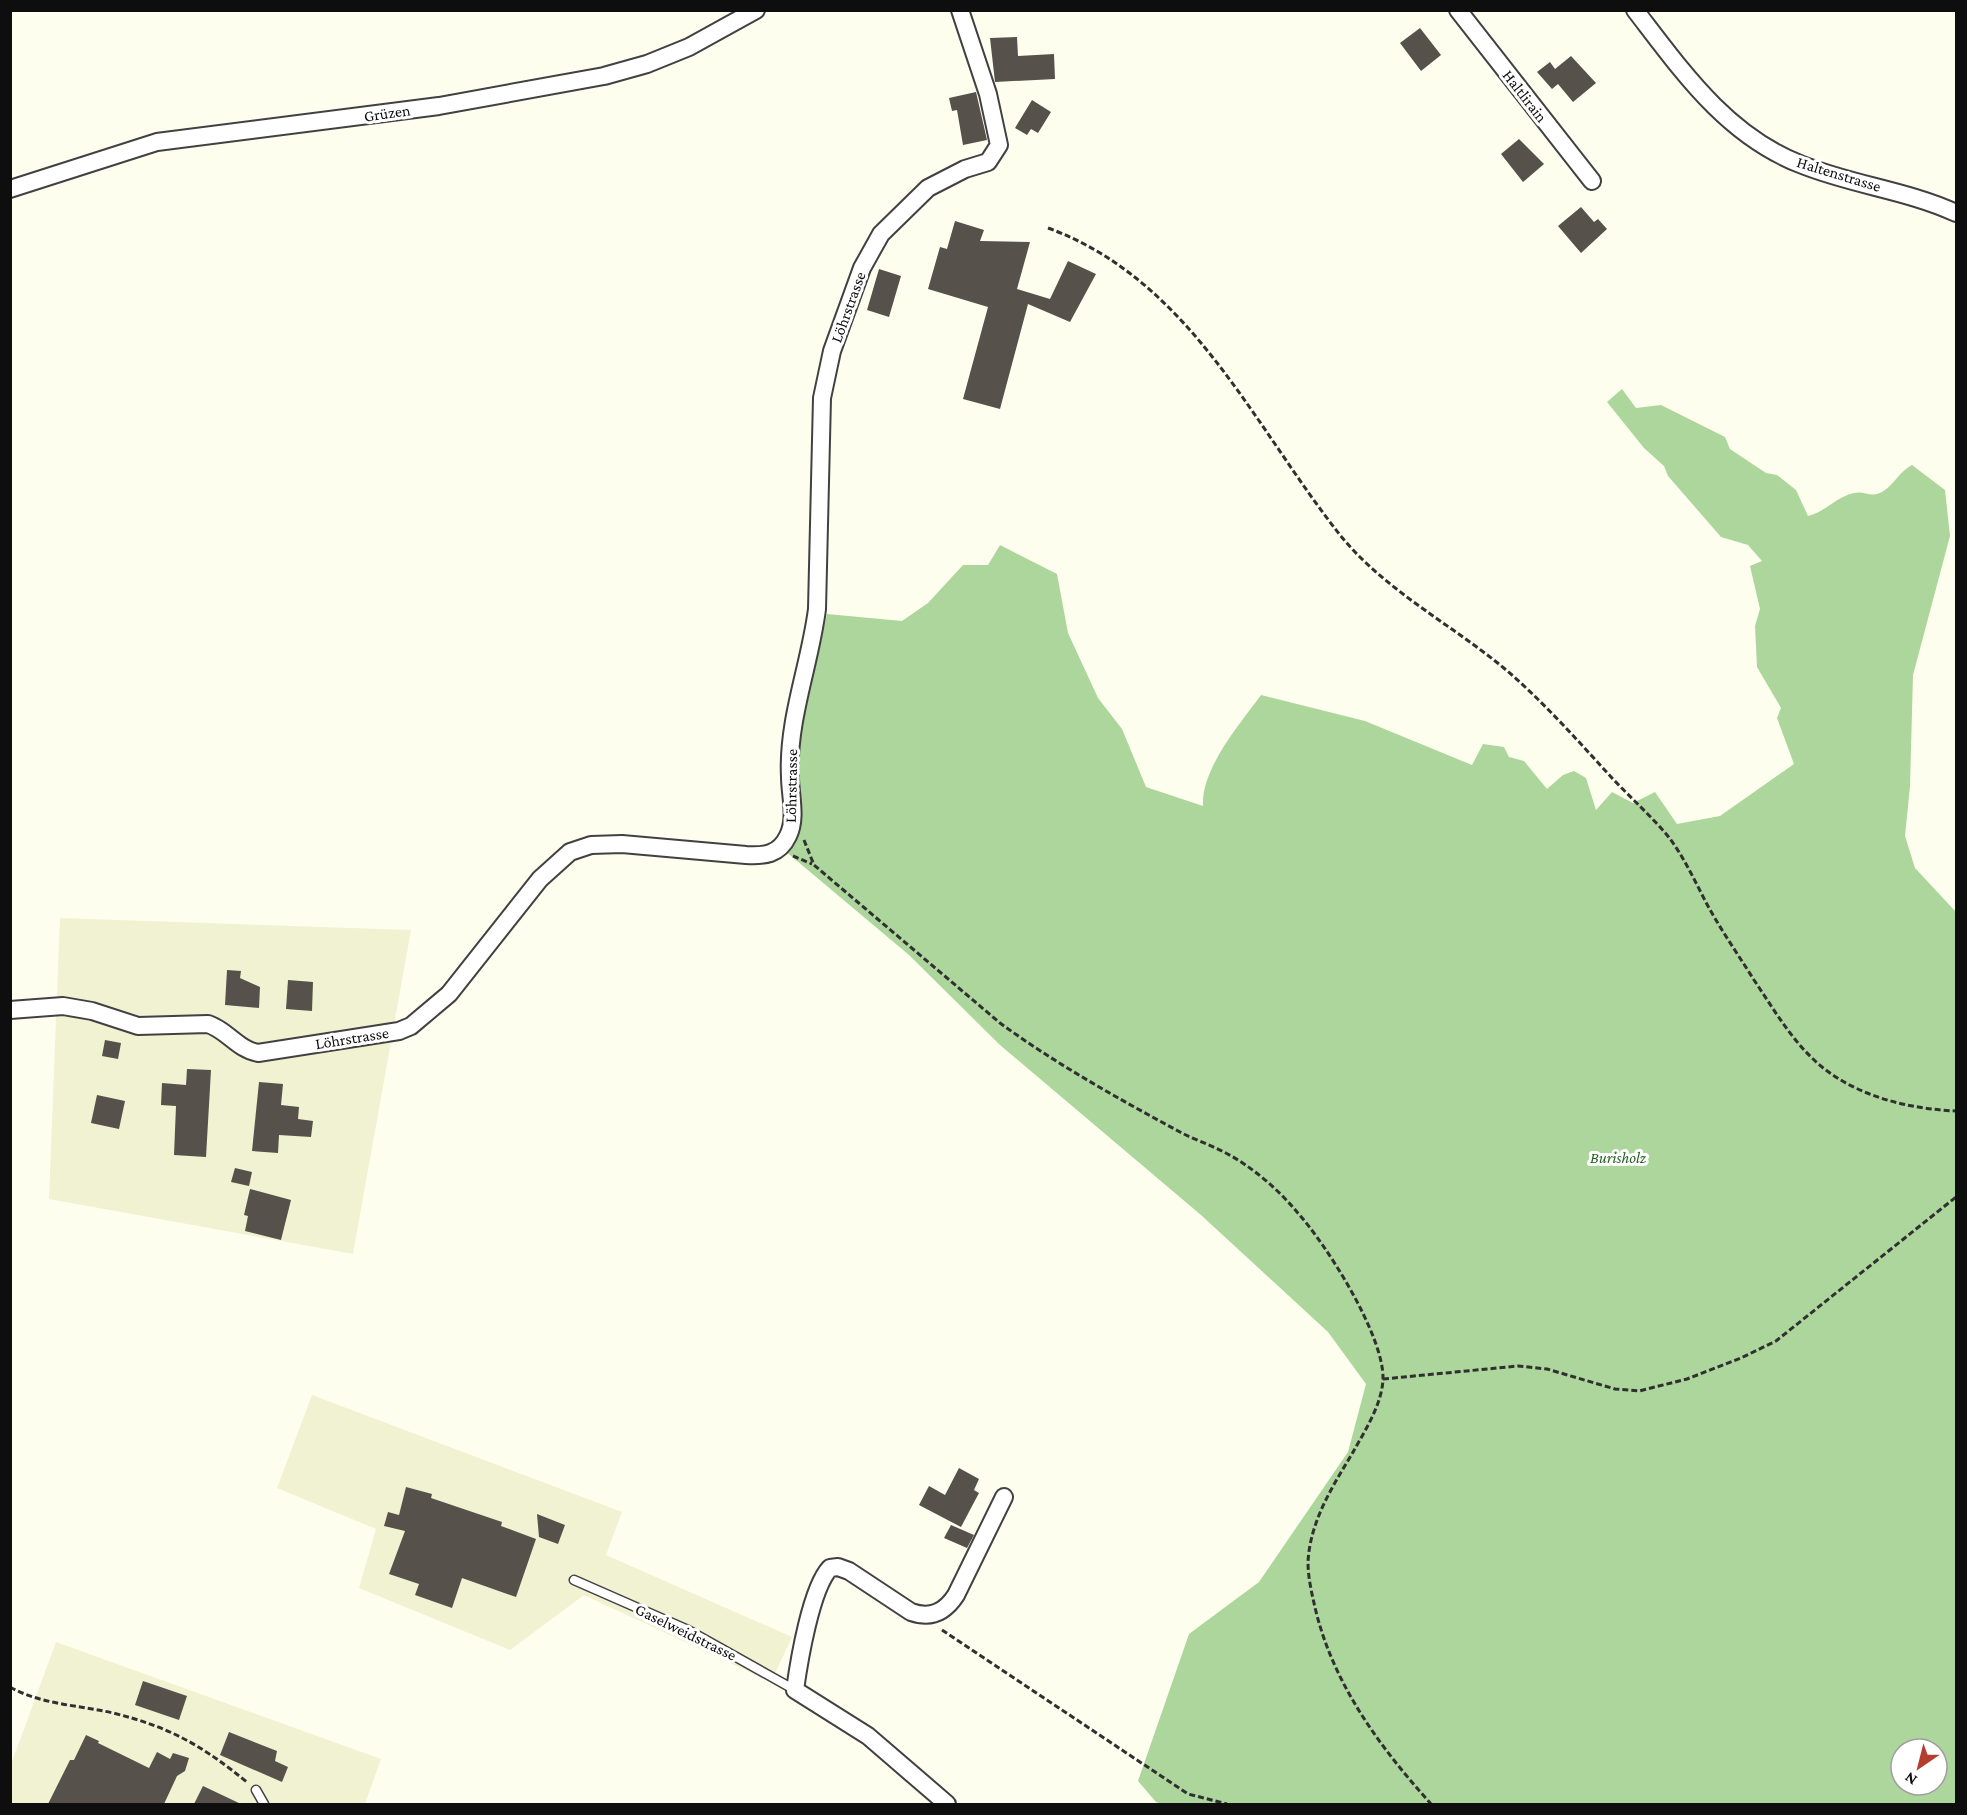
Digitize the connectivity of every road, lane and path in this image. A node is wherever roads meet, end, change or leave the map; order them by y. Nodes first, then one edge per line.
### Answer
1 (756, 10) edge
2 (960, 10) edge
3 (1458, 10) edge
4 (1635, 10) edge
5 (1592, 181) dead end
6 (10, 189) edge
7 (1956, 213) edge
8 (1048, 228) dead end
9 (792, 811) junction
10 (10, 1010) edge
11 (1956, 1111) edge
12 (1956, 1197) edge
13 (1383, 1379) junction
14 (1004, 1497) dead end
15 (574, 1580) dead end
16 (918, 1614) junction
17 (10, 1687) edge
18 (795, 1690) junction
19 (256, 1790) joint
20 (264, 1804) edge
21 (947, 1804) edge
22 (1227, 1804) edge
23 (1431, 1804) edge

1 - 6 street, Grüzen
2 - 9 street, Löhrstrasse
3 - 5 street, Haltlirain
4 - 7 street, Haltenstrasse
8 - 11 path
9 - 10 street, Löhrstrasse
9 - 13 path
12 - 13 path
13 - 23 path
14 - 16 street
15 - 18 lane, Gaselweidstrasse
16 - 18 street
16 - 22 path
17 - 19 path
18 - 21 street, Gaselweidstrasse
19 - 20 lane

